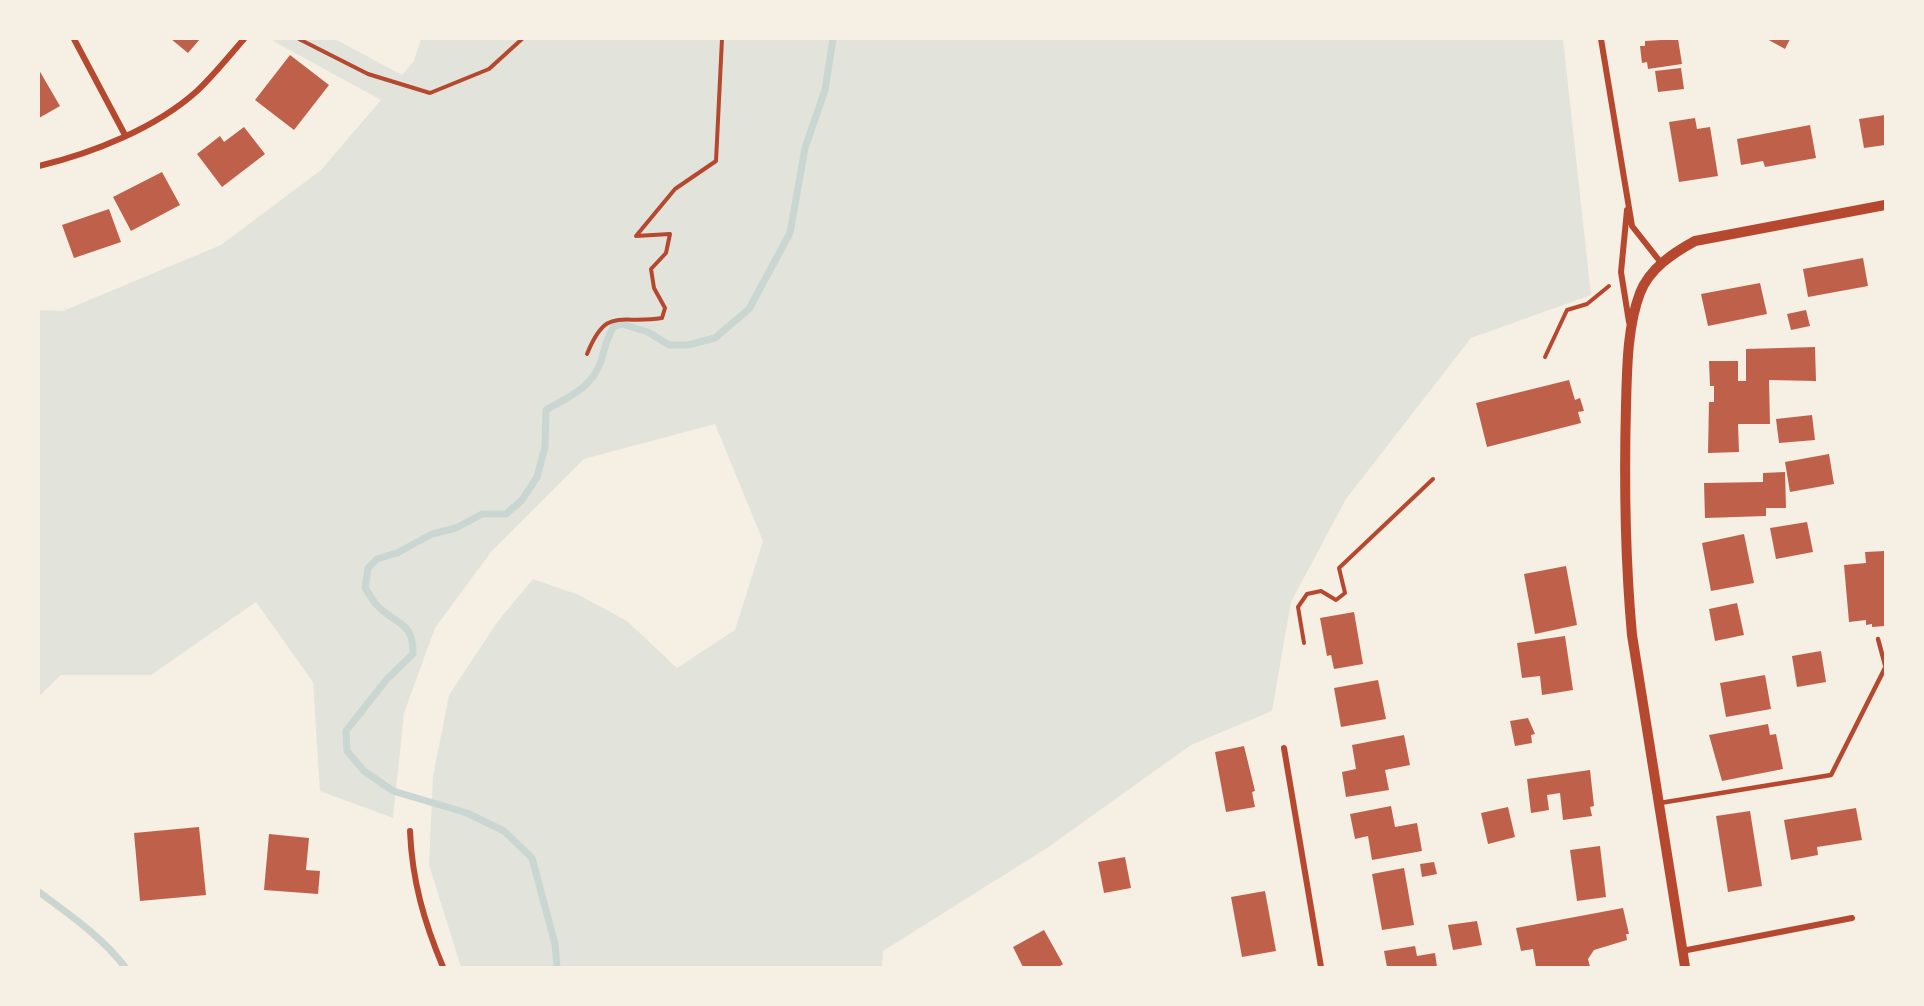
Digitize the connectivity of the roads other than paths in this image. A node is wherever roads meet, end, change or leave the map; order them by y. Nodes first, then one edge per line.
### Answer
1 (74, 39) edge
2 (244, 39) edge
3 (1601, 39) edge
4 (125, 135) junction
5 (39, 166) edge
6 (1628, 200) junction
7 (1885, 205) edge
8 (1662, 264) junction
9 (1632, 338) junction
10 (1878, 639) dead end
11 (1885, 666) edge
12 (1284, 748) dead end
13 (1658, 804) junction
14 (410, 831) dead end
15 (1852, 918) dead end
16 (1682, 951) junction
17 (443, 967) edge
18 (1321, 967) edge
19 (1684, 967) edge

1 - 4 street
2 - 4 street
3 - 6 street
4 - 5 street
6 - 8 street
6 - 9 street
7 - 8 street
8 - 9 street
9 - 13 street
10 - 11 lane
11 - 13 lane
12 - 18 street
13 - 16 street
14 - 17 street
15 - 16 street
16 - 19 street

